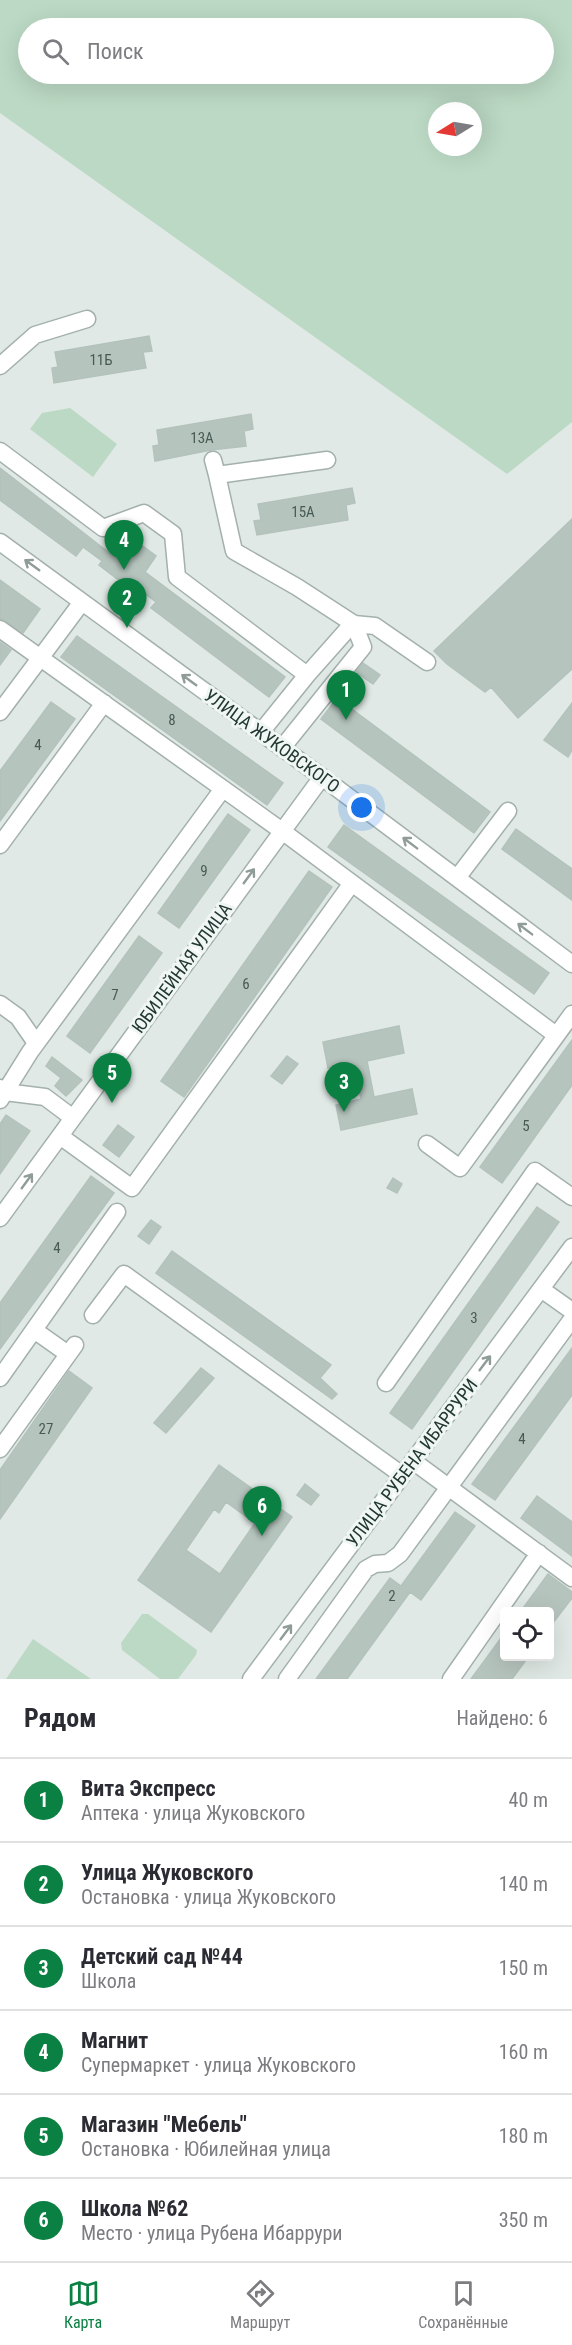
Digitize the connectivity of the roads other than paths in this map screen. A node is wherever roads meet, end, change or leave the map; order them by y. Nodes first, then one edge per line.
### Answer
1 (87, 319) dead end
2 (0, 366) edge
3 (0, 451) edge
4 (327, 460) dead end
5 (0, 542) edge
6 (82, 602) junction
7 (354, 624) junction
8 (0, 629) edge
9 (41, 658) junction
10 (427, 662) dead end
11 (307, 675) junction
12 (104, 703) junction
13 (0, 712) edge
14 (261, 732) junction
15 (282, 748) junction
16 (322, 777) junction
17 (222, 790) junction
18 (508, 811) dead end
19 (282, 831) junction
20 (0, 845) edge
21 (457, 878) junction
22 (352, 884) junction
23 (572, 964) edge
24 (0, 1004) edge
25 (572, 1014) edge
26 (556, 1035) junction
27 (36, 1044) junction
28 (2, 1093) edge
29 (73, 1118) junction
30 (60, 1136) junction
31 (427, 1144) dead end
32 (572, 1197) edge
33 (117, 1212) dead end
34 (0, 1218) edge
35 (572, 1247) edge
36 (541, 1289) junction
37 (572, 1311) edge
38 (93, 1316) dead end
39 (572, 1319) edge
40 (34, 1330) junction
41 (0, 1378) edge
42 (386, 1383) dead end
43 (0, 1448) edge
44 (413, 1461) junction
45 (402, 1475) junction
46 (448, 1487) junction
47 (538, 1553) junction
48 (572, 1578) edge
49 (251, 1679) edge
50 (286, 1679) edge
51 (451, 1679) edge

1 - 2 street
3 - 11 street
4 - 7 street
6 -> 5 street, УЛИЦА ЖУКОВСКОГО
6 - 9 street
14 -> 6 street, УЛИЦА ЖУКОВСКОГО
7 - 10 street
7 - 11 street
7 - 15 street
8 - 9 street
9 - 12 street
9 - 13 street
11 - 14 street
12 - 17 street
12 - 20 street
14 - 15 street, УЛИЦА ЖУКОВСКОГО
15 - 16 street, УЛИЦА ЖУКОВСКОГО
16 - 19 street, ЮБИЛЕЙНАЯ УЛИЦА
21 -> 16 street, УЛИЦА ЖУКОВСКОГО
17 - 19 street
17 - 27 street
18 - 21 street
19 - 22 street
29 -> 19 street, ЮБИЛЕЙНАЯ УЛИЦА
23 -> 21 street, УЛИЦА ЖУКОВСКОГО
22 - 26 street
22 - 30 street
24 - 27 street
25 - 26 street
26 - 31 street
27 - 28 street
28 - 29 street
29 - 30 street, ЮБИЛЕЙНАЯ УЛИЦА
34 -> 30 street, ЮБИЛЕЙНАЯ УЛИЦА
32 - 42 street
33 - 40 street
35 - 36 street, УЛИЦА РУБЕНА ИБАРРУРИ
36 - 37 street
44 -> 36 street, УЛИЦА РУБЕНА ИБАРРУРИ
38 - 45 street
39 - 46 street
40 - 41 street
40 - 43 street
44 - 45 street, УЛИЦА РУБЕНА ИБАРРУРИ
44 - 46 street
49 -> 45 street, УЛИЦА РУБЕНА ИБАРРУРИ
46 - 47 street
46 - 50 street
47 - 48 street
47 - 51 street

